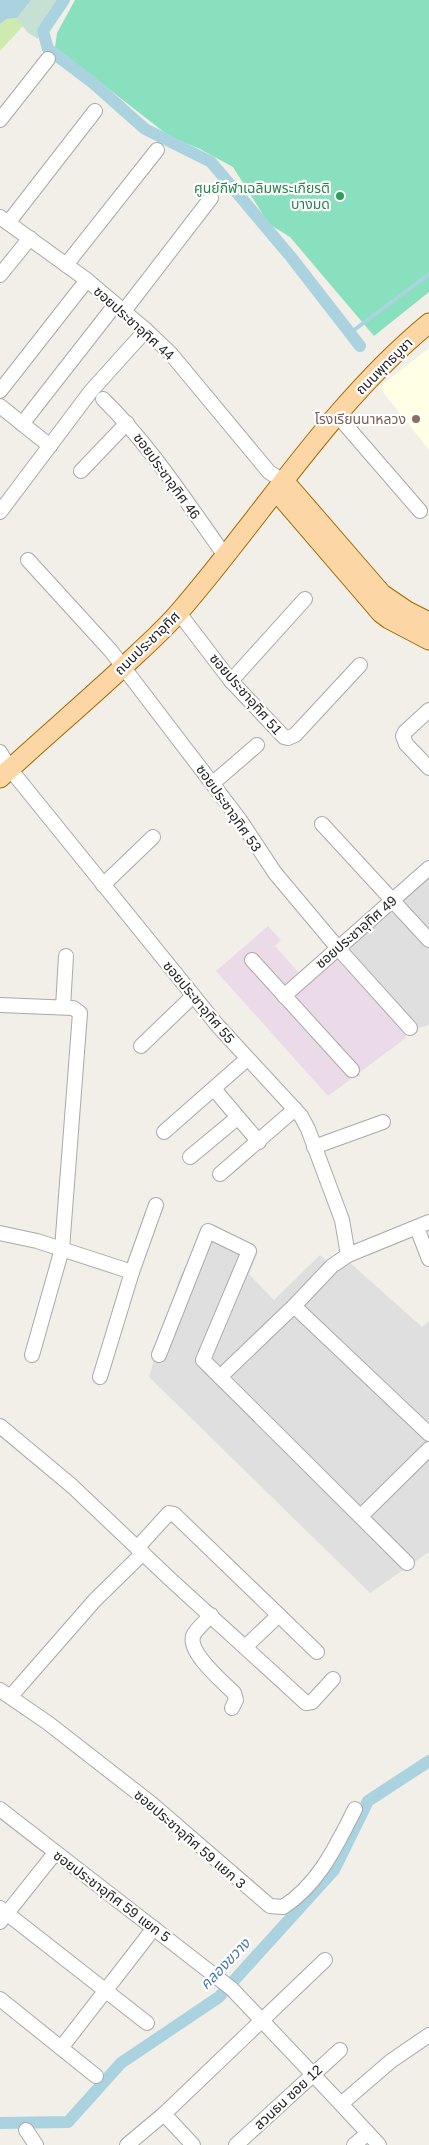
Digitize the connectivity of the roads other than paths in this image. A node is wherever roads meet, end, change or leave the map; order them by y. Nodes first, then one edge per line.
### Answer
1 (48, 60) dead end
2 (95, 111) dead end
3 (0, 120) edge
4 (157, 150) dead end
5 (211, 198) dead end
6 (4, 220) edge
7 (30, 238) junction
8 (66, 264) junction
9 (0, 275) edge
10 (87, 280) junction
11 (120, 308) junction
12 (429, 323) edge
13 (146, 330) junction
14 (0, 391) edge
15 (103, 399) dead end
16 (0, 406) edge
17 (337, 415) junction
18 (127, 423) junction
19 (22, 424) junction
20 (50, 446) junction
21 (81, 471) dead end
22 (277, 482) junction
23 (420, 511) dead end
24 (0, 512) edge
25 (226, 558) junction
26 (28, 560) dead end
27 (305, 600) dead end
28 (179, 613) junction
29 (429, 622) edge
30 (429, 640) edge
31 (360, 665) dead end
32 (122, 667) junction
33 (231, 681) junction
34 (429, 710) edge
35 (257, 745) dead end
36 (0, 752) edge
37 (429, 768) edge
38 (5, 773) edge
39 (213, 783) junction
40 (322, 824) dead end
41 (153, 837) dead end
42 (429, 868) edge
43 (103, 885) junction
44 (392, 901) junction
45 (429, 940) edge
46 (337, 947) junction
47 (66, 956) dead end
48 (252, 960) dead end
49 (193, 996) junction
50 (284, 996) junction
51 (0, 1004) edge
52 (63, 1007) junction
53 (410, 1028) dead end
54 (141, 1046) dead end
55 (247, 1059) junction
56 (352, 1070) dead end
57 (214, 1089) junction
58 (295, 1109) junction
59 (237, 1118) junction
60 (383, 1122) dead end
61 (164, 1132) dead end
62 (259, 1142) junction
63 (314, 1147) junction
64 (190, 1157) dead end
65 (220, 1174) dead end
66 (156, 1205) dead end
67 (423, 1225) edge
68 (0, 1233) edge
69 (62, 1249) junction
70 (348, 1256) junction
71 (429, 1259) edge
72 (132, 1272) junction
73 (294, 1306) junction
74 (32, 1355) dead end
75 (159, 1355) dead end
76 (100, 1377) dead end
77 (220, 1377) junction
78 (0, 1426) edge
79 (429, 1434) edge
80 (429, 1450) edge
81 (361, 1516) junction
82 (140, 1551) junction
83 (407, 1563) dead end
84 (211, 1615) junction
85 (279, 1615) junction
86 (245, 1647) junction
87 (317, 1652) dead end
88 (333, 1678) dead end
89 (5, 1693) edge
90 (232, 1708) dead end
91 (0, 1809) edge
92 (355, 1809) dead end
93 (55, 1853) junction
94 (2, 1914) edge
95 (154, 1928) junction
96 (325, 1960) dead end
97 (105, 1990) junction
98 (0, 1999) edge
99 (261, 2020) junction
100 (147, 2023) dead end
101 (429, 2035) edge
102 (61, 2048) junction
103 (340, 2050) dead end
104 (311, 2075) junction
105 (96, 2076) dead end
106 (341, 2104) junction
107 (164, 2114) junction
108 (26, 2130) dead end
109 (368, 2133) junction
110 (36, 2145) edge
111 (127, 2145) edge
112 (193, 2145) edge
113 (236, 2145) edge
114 (354, 2145) edge
115 (379, 2145) edge

1 - 3 street
2 - 6 street
4 - 8 street
5 - 11 street
6 - 7 street, ซอยประชาอุทิศ 44
7 - 8 street, ซอยประชาอุทิศ 44
7 - 9 street
8 - 10 street, ซอยประชาอุทิศ 44
10 - 11 street, ซอยประชาอุทิศ 44
10 - 14 street
11 - 13 street, ซอยประชาอุทิศ 44
11 - 19 street
12 - 17 main road, ถนนพุทธบูชา
13 - 20 street
13 - 22 street, ซอยประชาอุทิศ 44
15 - 18 street, ซอยประชาอุทิศ 46
16 - 19 street
17 - 22 main road, ถนนพุทธบูชา
17 - 23 street
18 - 21 street
18 - 25 street, ซอยประชาอุทิศ 46
19 - 20 street
20 - 24 street
22 - 25 main road, ถนนประชาอุทิศ
22 - 29 main road
22 - 30 main road
25 - 28 main road, ถนนประชาอุทิศ
26 - 32 street, ซอยประชาอุทิศ 53
27 - 33 street
28 - 32 main road, ถนนประชาอุทิศ
28 - 33 street, ซอยประชาอุทิศ 51
31 - 33 street, ซอยประชาอุทิศ 51
32 - 38 main road, ถนนประชาอุทิศ
32 - 39 street, ซอยประชาอุทิศ 53
34 - 37 street
35 - 39 street
36 - 38 street, ซอยประชาอุทิศ 55
38 - 43 street, ซอยประชาอุทิศ 55
39 - 46 street, ซอยประชาอุทิศ 53
40 - 44 street
41 - 43 street
42 - 44 street, ซอยประชาอุทิศ 49
43 - 49 street, ซอยประชาอุทิศ 55
44 - 45 street
44 - 46 street, ซอยประชาอุทิศ 49
46 - 50 street, ซอยประชาอุทิศ 49
46 - 53 street, ซอยประชาอุทิศ 53
47 - 52 street
48 - 50 street
49 - 54 street
49 - 55 street, ซอยประชาอุทิศ 55
50 - 56 street
51 - 52 street
52 - 69 street
55 - 57 street
55 - 58 street, ซอยประชาอุทิศ 55
57 - 59 street
57 - 61 street
58 - 62 street
58 - 63 street, ซอยประชาอุทิศ 55
59 - 62 street
59 - 64 street
60 - 63 street
62 - 65 street
63 - 70 street, ซอยประชาอุทิศ 55
66 - 72 street
67 - 70 street
67 - 71 street
68 - 69 street
69 - 72 street
69 - 74 street
70 - 73 street
72 - 76 street
73 - 77 street
73 - 79 street
75 - 77 street
77 - 81 street
78 - 82 street
80 - 81 street
81 - 83 street
82 - 84 street
82 - 85 street
82 - 89 street
84 - 86 street
84 - 90 street
85 - 86 street
85 - 87 street
86 - 88 street
89 - 92 street, ซอยประชาอุทิศ 59 แยก 3
91 - 93 street, ซอยประชาอุทิศ 59 แยก 5
93 - 94 street
93 - 95 street, ซอยประชาอุทิศ 59 แยก 5
94 - 97 street
95 - 97 street
95 - 99 street, ซอยประชาอุทิศ 59 แยก 5
96 - 99 street
97 - 100 street
97 - 102 street
98 - 102 street
99 - 104 street, ซอยประชาอุทิศ 59 แยก 5
99 - 107 street
101 - 106 street
102 - 105 street
103 - 104 street, สวนธน ซอย 12
104 - 106 street, ซอยประชาอุทิศ 59 แยก 5
104 - 113 street, สวนธน ซอย 12
106 - 109 street, ซอยประชาอุทิศ 59 แยก 5
107 - 111 street
107 - 112 street
108 - 110 street
109 - 114 street
109 - 115 street, ซอยประชาอุทิศ 59 แยก 5

